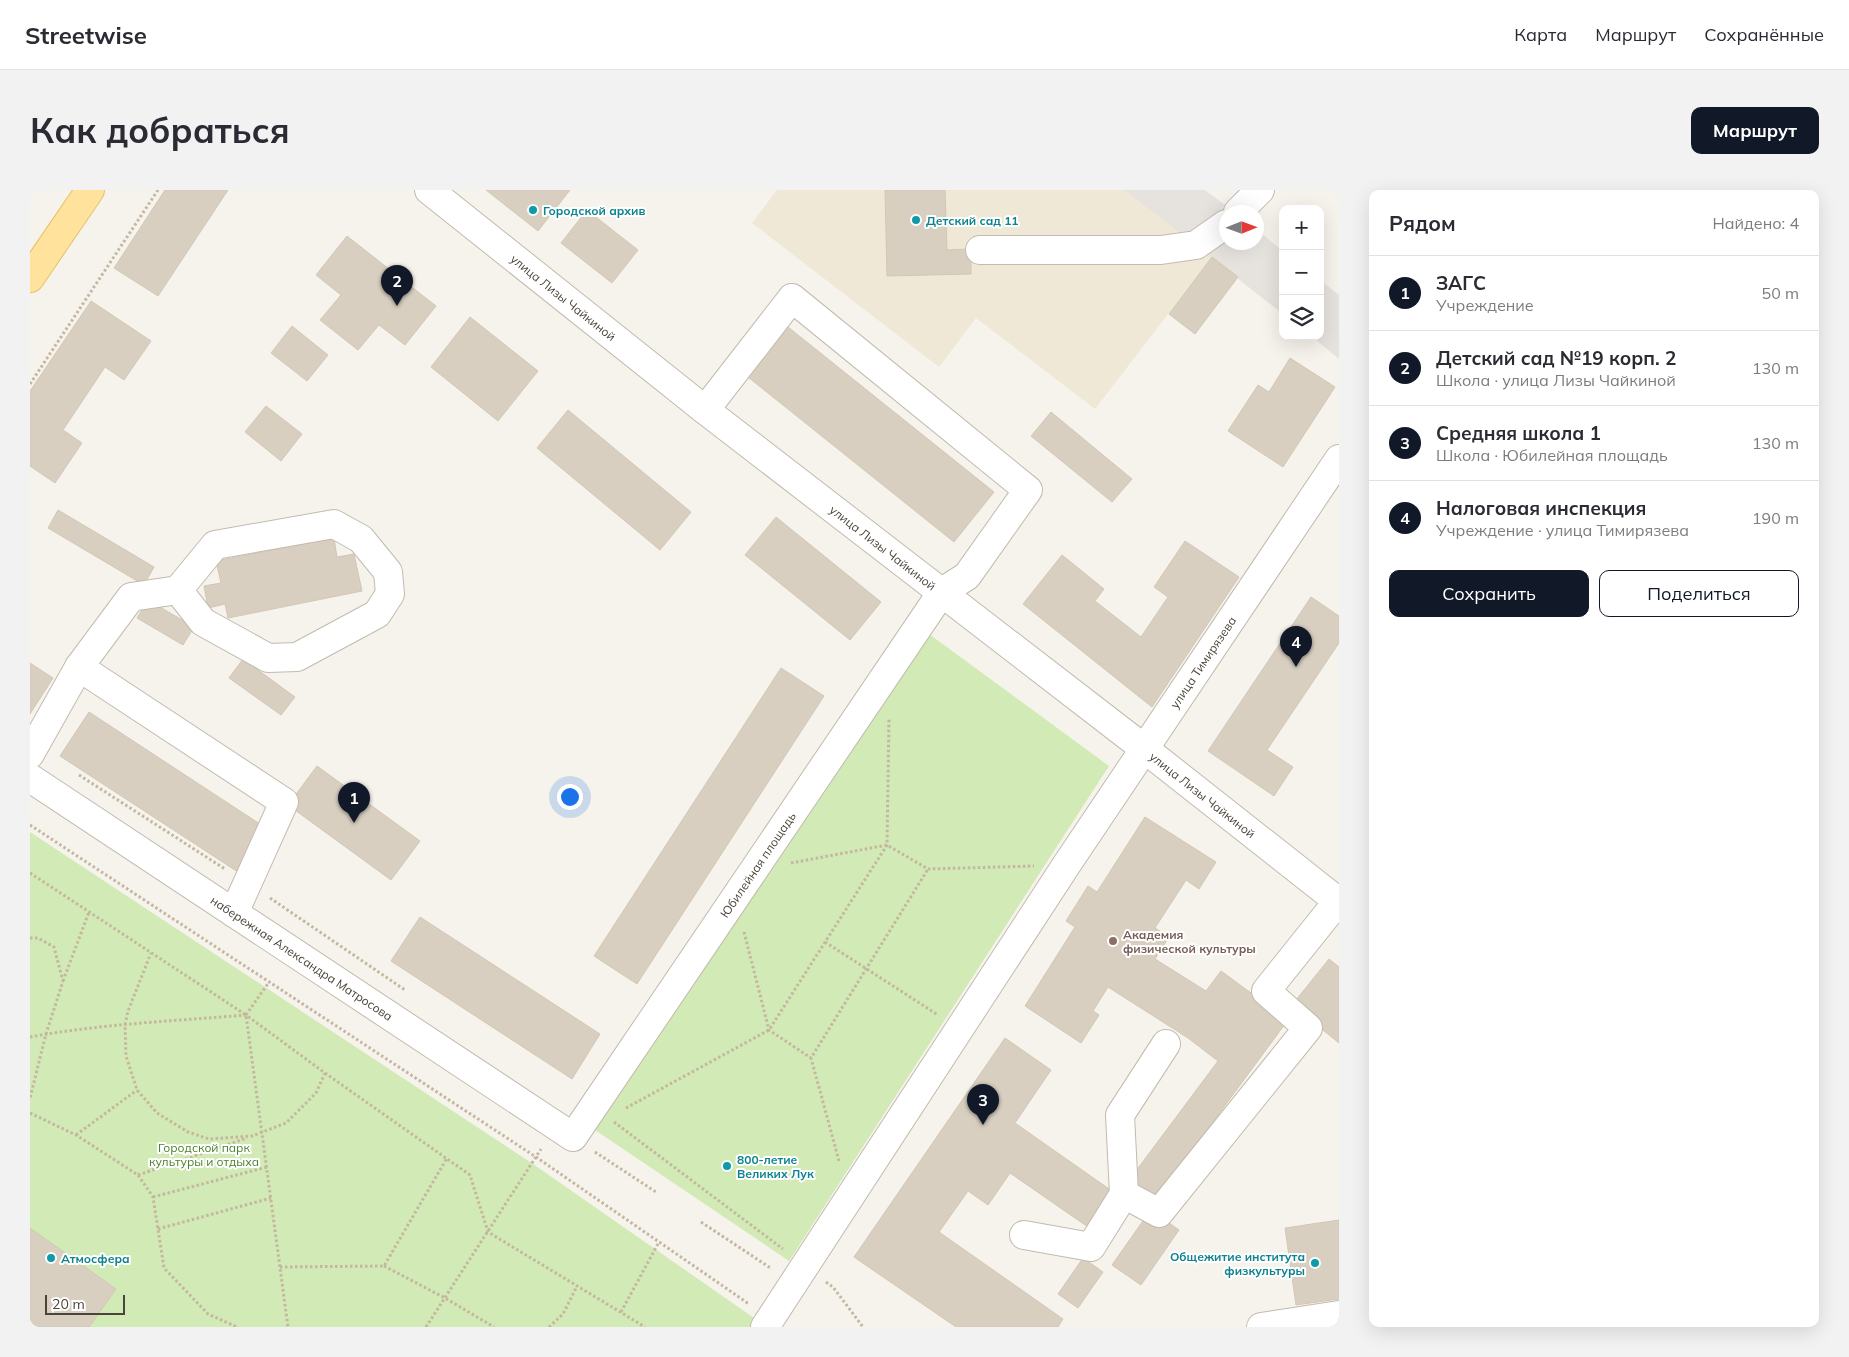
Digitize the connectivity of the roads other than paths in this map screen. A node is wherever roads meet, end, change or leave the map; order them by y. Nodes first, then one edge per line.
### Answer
1 (90, 190) edge
2 (429, 190) edge
3 (1260, 190) edge
4 (1245, 205) edge
5 (1219, 229) edge
6 (980, 250) dead end
7 (30, 278) edge
8 (705, 410) junction
9 (1339, 459) edge
10 (178, 590) junction
11 (942, 592) junction
12 (79, 667) junction
13 (1146, 750) junction
14 (30, 754) edge
15 (30, 778) edge
16 (1339, 901) edge
17 (234, 912) junction
18 (1166, 1044) dead end
19 (564, 1131) joint
20 (1124, 1194) junction
21 (1024, 1235) dead end
22 (1339, 1315) edge
23 (768, 1323) edge
24 (1261, 1327) edge

1 - 7 main road
2 - 8 street, улица Лизы Чайкиной
3 - 4 street
5 - 6 street
8 - 11 street, улица Лизы Чайкиной
8 - 11 street
9 - 13 street, улица Тимирязева
10 - 10 street
10 - 12 street
11 - 13 street, улица Лизы Чайкиной
11 - 19 street, Юбилейная площадь
12 - 14 street
12 - 17 street
13 - 16 street, улица Лизы Чайкиной
13 - 23 street, улица Тимирязева
15 - 17 street, набережная Александра Матросова
16 - 20 street
17 - 19 street, набережная Александра Матросова
18 - 20 street
20 - 21 street
22 - 24 street

